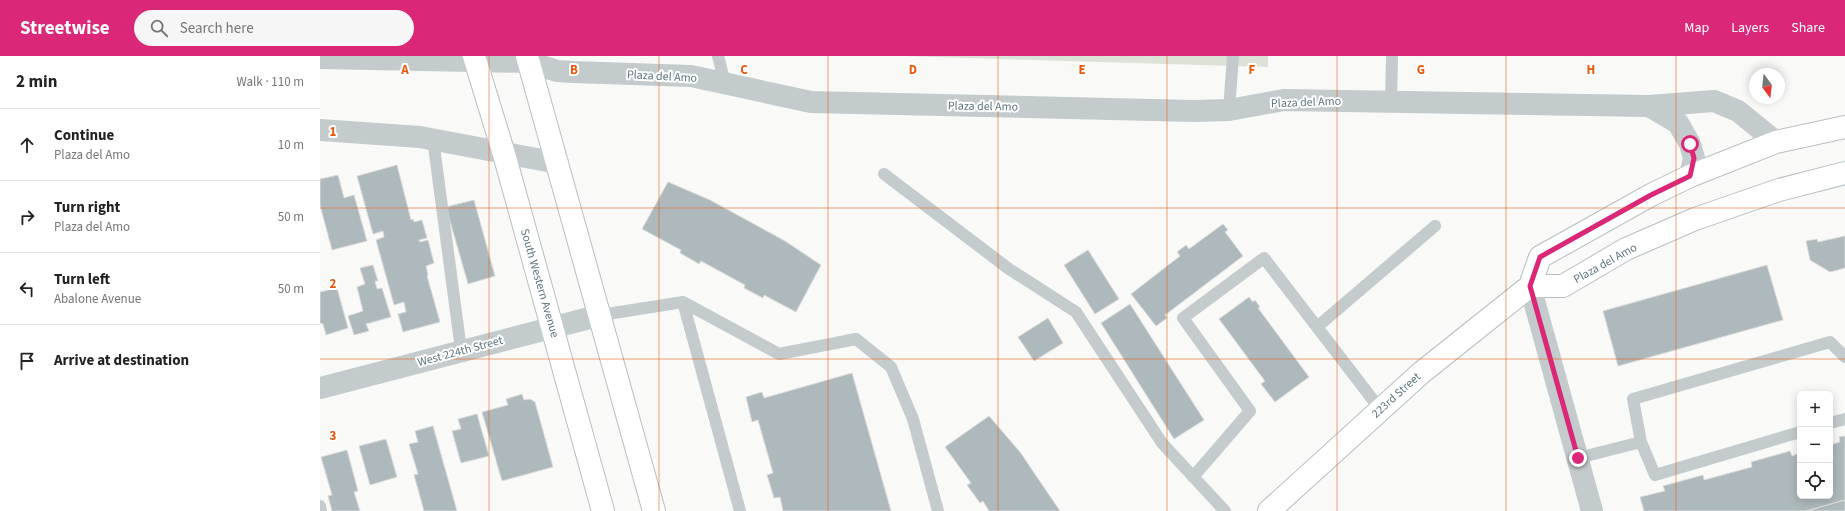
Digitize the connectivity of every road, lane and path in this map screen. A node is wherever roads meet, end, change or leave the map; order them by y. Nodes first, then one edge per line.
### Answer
1 (718, 56) edge
2 (1233, 56) edge
3 (1392, 56) edge
4 (320, 58) edge
5 (390, 58) edge
6 (475, 59) edge
7 (528, 59) edge
8 (725, 84) junction
9 (1390, 101) junction
10 (1649, 106) junction
11 (1228, 110) junction
12 (1845, 127) edge
13 (320, 130) edge
14 (433, 139) junction
15 (1776, 142) junction
16 (504, 154) junction
17 (558, 163) junction
18 (1845, 173) edge
19 (884, 174) dead end
20 (1690, 176) junction
21 (1435, 226) dead end
22 (1530, 286) junction
23 (683, 302) junction
24 (600, 315) junction
25 (552, 326) junction
26 (1317, 327) junction
27 (461, 350) junction
28 (1845, 357) edge
29 (320, 388) edge
30 (1380, 409) junction
31 (1845, 419) edge
32 (1833, 422) edge
33 (1797, 433) edge
34 (1641, 442) junction
35 (1578, 458) junction
36 (1193, 476) junction
37 (320, 506) edge
38 (321, 511) edge
39 (603, 511) edge
40 (654, 511) edge
41 (740, 511) edge
42 (938, 511) edge
43 (1225, 511) edge
44 (1269, 511) edge
45 (1592, 511) edge

1 - 8 lane
2 - 11 lane
3 - 9 lane
4 - 5 street, Plaza del Amo
5 - 6 street, Plaza del Amo
6 - 7 street, Plaza del Amo
6 - 16 main road, South Western Avenue
7 - 8 street, Plaza del Amo
7 - 17 main road
8 - 11 street, Plaza del Amo
9 - 10 street, Plaza del Amo
9 - 11 street, Plaza del Amo
10 - 15 street, Plaza del Amo
10 - 20 street, Plaza del Amo
12 - 15 main road
13 - 14 street
14 - 16 street
14 - 27 lane
15 - 20 main road
16 - 17 street
16 - 25 main road, South Western Avenue
17 - 24 main road
18 - 22 main road, Plaza del Amo
19 - 36 lane
20 - 22 main road
21 - 26 lane
22 - 30 main road, 223rd Street
22 - 35 street
23 - 24 lane
23 - 41 lane
23 - 42 lane
24 - 25 street, West 224th Street
24 - 40 main road
25 - 27 street, West 224th Street
25 - 39 main road, South Western Avenue
26 - 30 lane
26 - 36 lane
27 - 29 street, West 224th Street
28 - 34 lane
30 - 44 main road, 223rd Street
31 - 32 lane
33 - 34 lane
34 - 35 lane
35 - 45 street
36 - 43 lane
37 - 38 lane

